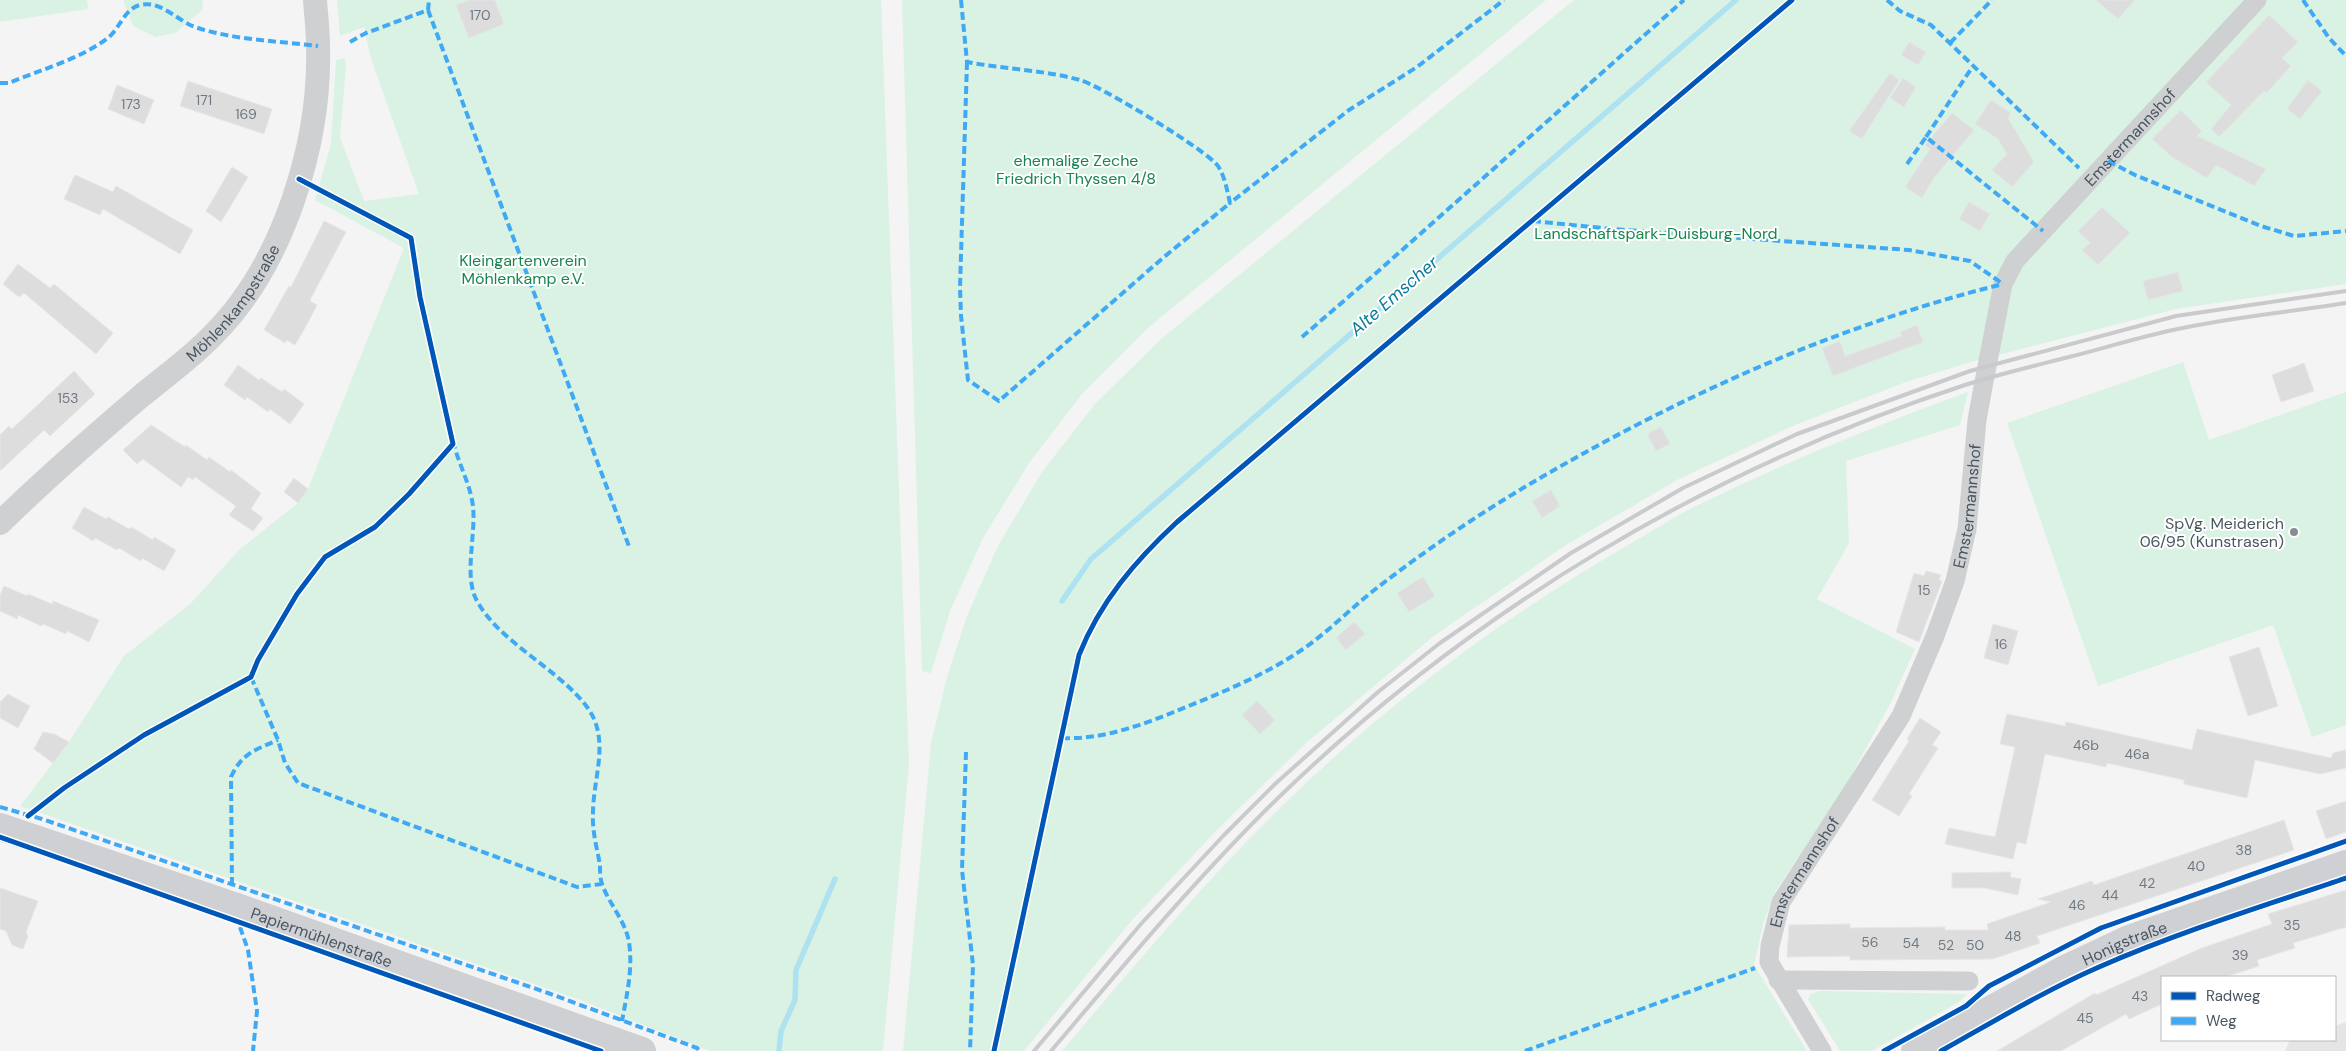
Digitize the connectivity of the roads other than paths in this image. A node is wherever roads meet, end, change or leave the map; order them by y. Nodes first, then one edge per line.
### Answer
1 (315, 0) edge
2 (2257, 0) edge
3 (0, 524) edge
4 (0, 828) edge
5 (2346, 864) edge
6 (1778, 980) junction
7 (1968, 981) dead end
8 (642, 1051) edge
9 (1822, 1051) edge
10 (1915, 1051) edge

1 - 3 street, Möhlenkampstraße
2 - 6 street, Emstermannshof
4 - 8 main road, Papiermühlenstraße
5 - 10 main road, Honigstraße
6 - 7 street
6 - 9 street, Emstermannshof

